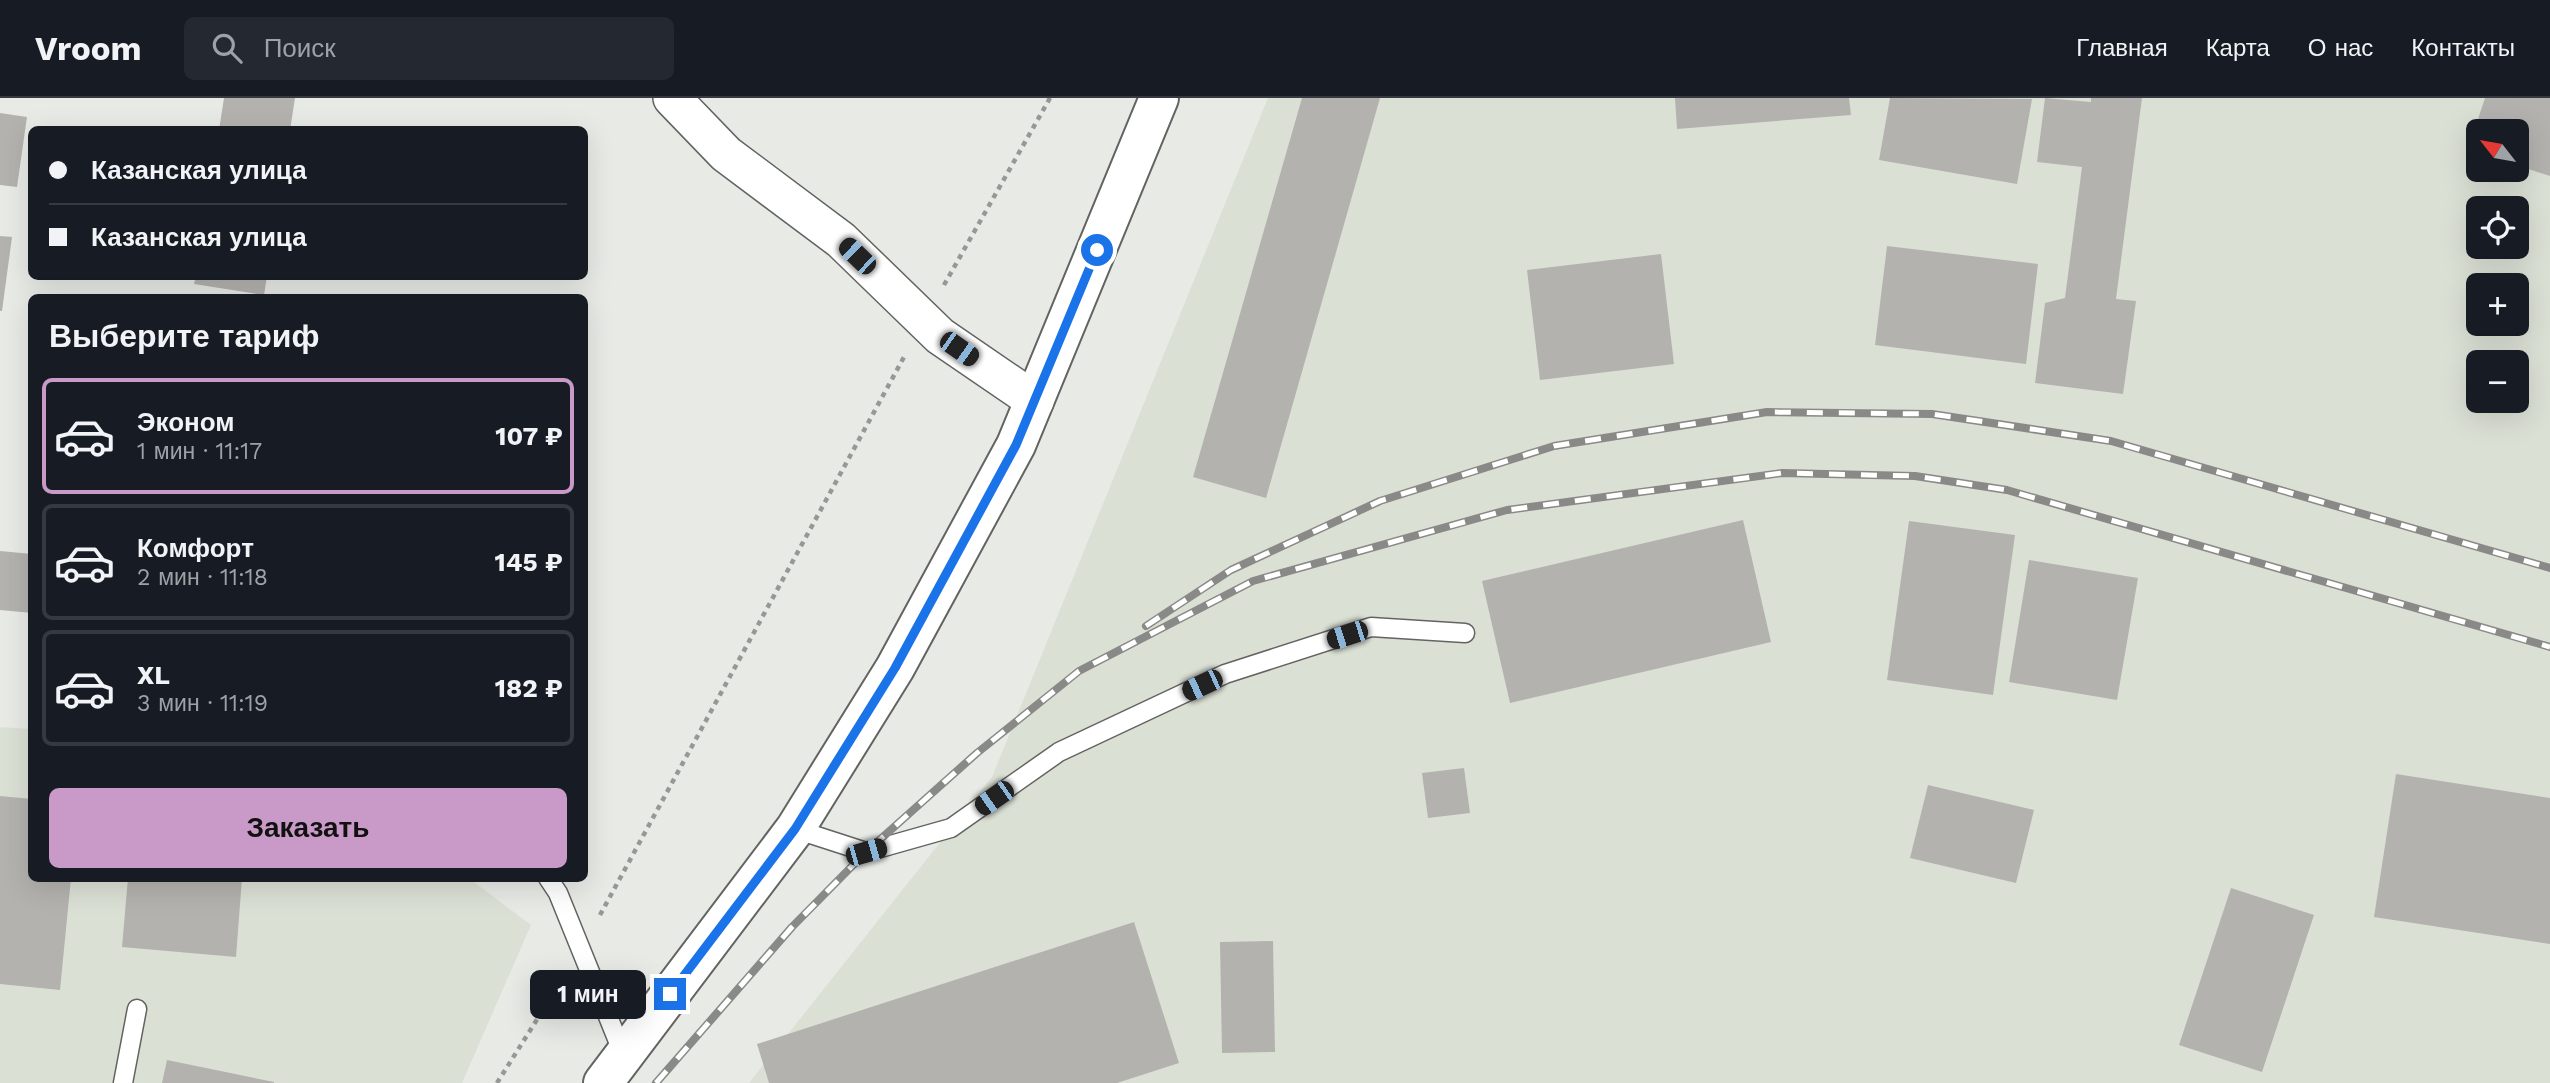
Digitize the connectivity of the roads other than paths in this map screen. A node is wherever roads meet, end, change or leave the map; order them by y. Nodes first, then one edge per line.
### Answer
1 (672, 98) edge
2 (1159, 98) edge
3 (1034, 401) junction
4 (1465, 633) dead end
5 (795, 829) junction
6 (551, 882) edge
7 (137, 1009) dead end
8 (613, 1070) edge
9 (123, 1083) edge

1 - 3 street
2 - 3 main road
3 - 5 main road
4 - 5 lane
5 - 8 main road
6 - 8 lane
7 - 9 lane

